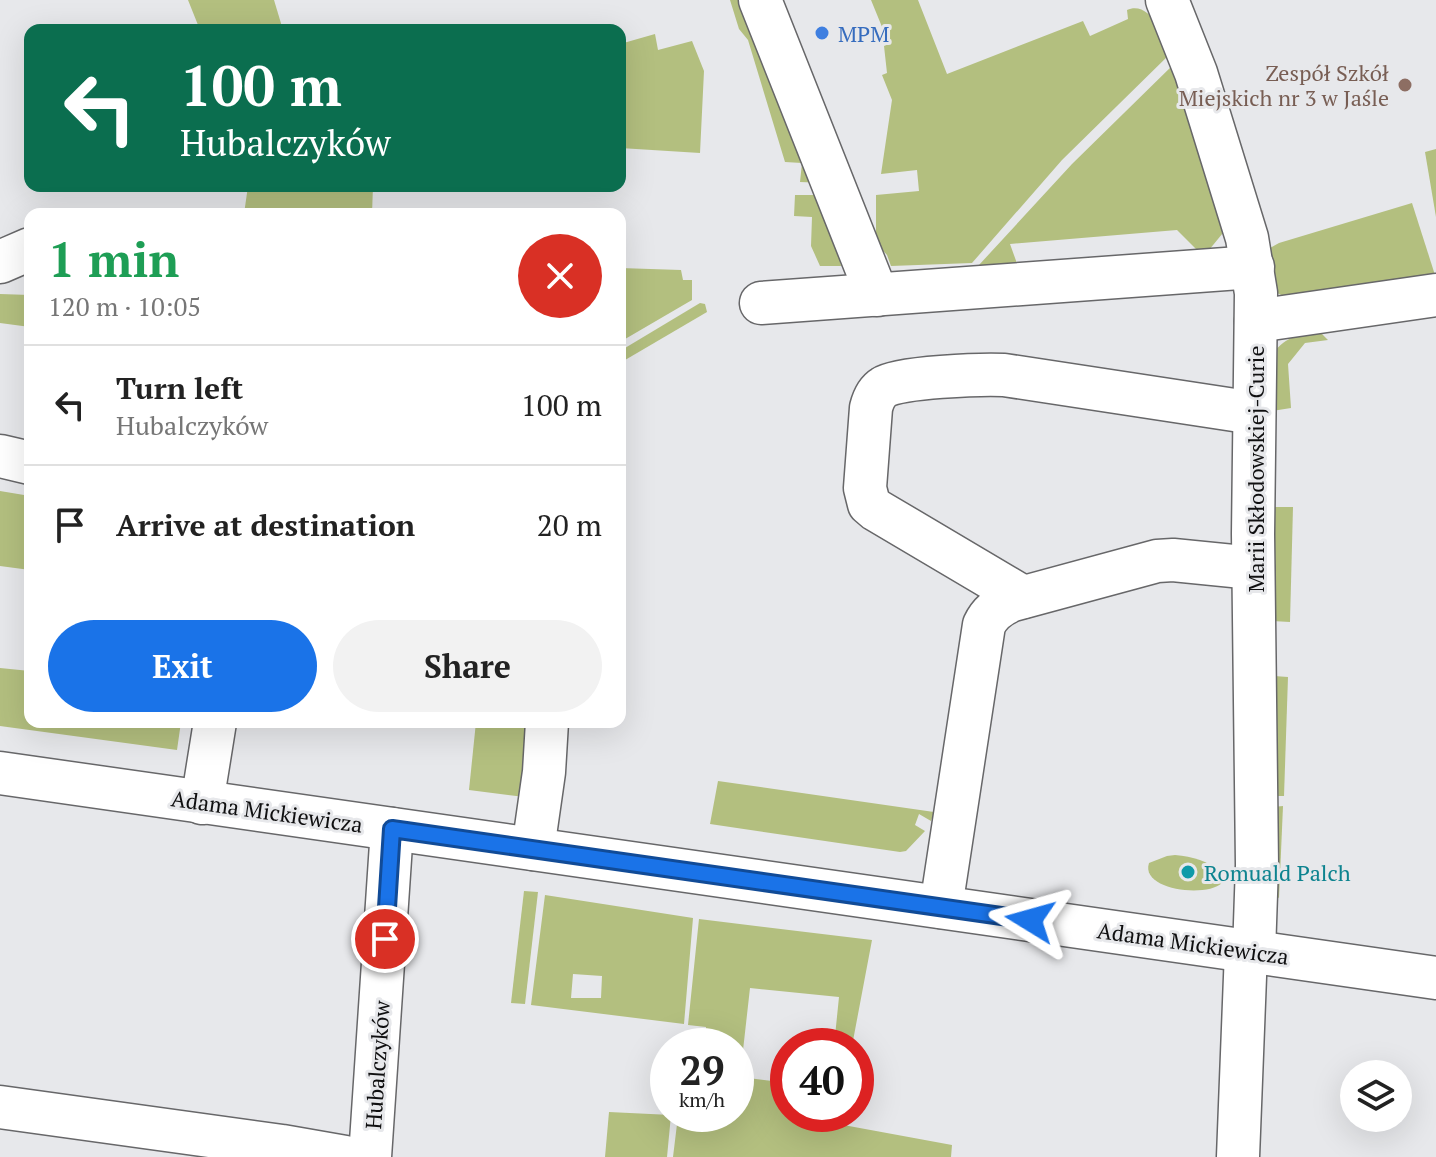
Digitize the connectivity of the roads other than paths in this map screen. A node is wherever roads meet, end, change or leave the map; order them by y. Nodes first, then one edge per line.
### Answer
1 (760, 0) edge
2 (1167, 0) edge
3 (24, 252) edge
4 (0, 262) edge
5 (1253, 267) junction
6 (877, 295) junction
7 (1433, 302) edge
8 (761, 303) dead end
9 (1256, 321) junction
10 (1254, 413) junction
11 (0, 456) edge
12 (24, 462) edge
13 (1253, 568) junction
14 (1023, 597) junction
15 (214, 728) edge
16 (547, 728) edge
17 (0, 773) edge
18 (202, 803) junction
19 (392, 829) junction
20 (533, 849) junction
21 (941, 907) junction
22 (1250, 951) junction
23 (1436, 978) edge
24 (0, 1107) edge
25 (345, 1157) edge
26 (370, 1157) edge
27 (1238, 1157) edge

1 - 6 street
2 - 5 street, Marii Skłodowskiej-Curie
3 - 4 street
5 - 6 street
5 - 9 street, Marii Skłodowskiej-Curie
6 - 8 street
7 - 9 street
9 - 10 street, Marii Skłodowskiej-Curie
10 - 13 street, Marii Skłodowskiej-Curie
10 - 14 street
11 - 12 street
13 - 14 street
13 - 22 street, Marii Skłodowskiej-Curie
14 - 21 street
15 - 18 street
16 - 20 street
17 - 18 street, Adama Mickiewicza
18 - 19 street, Adama Mickiewicza
19 - 20 street, Adama Mickiewicza
19 - 26 street, Hubalczyków
20 - 21 street, Adama Mickiewicza
21 - 22 street, Adama Mickiewicza
22 - 23 street, Adama Mickiewicza
22 - 27 street, Marii Skłodowskiej-Curie
24 - 25 street

